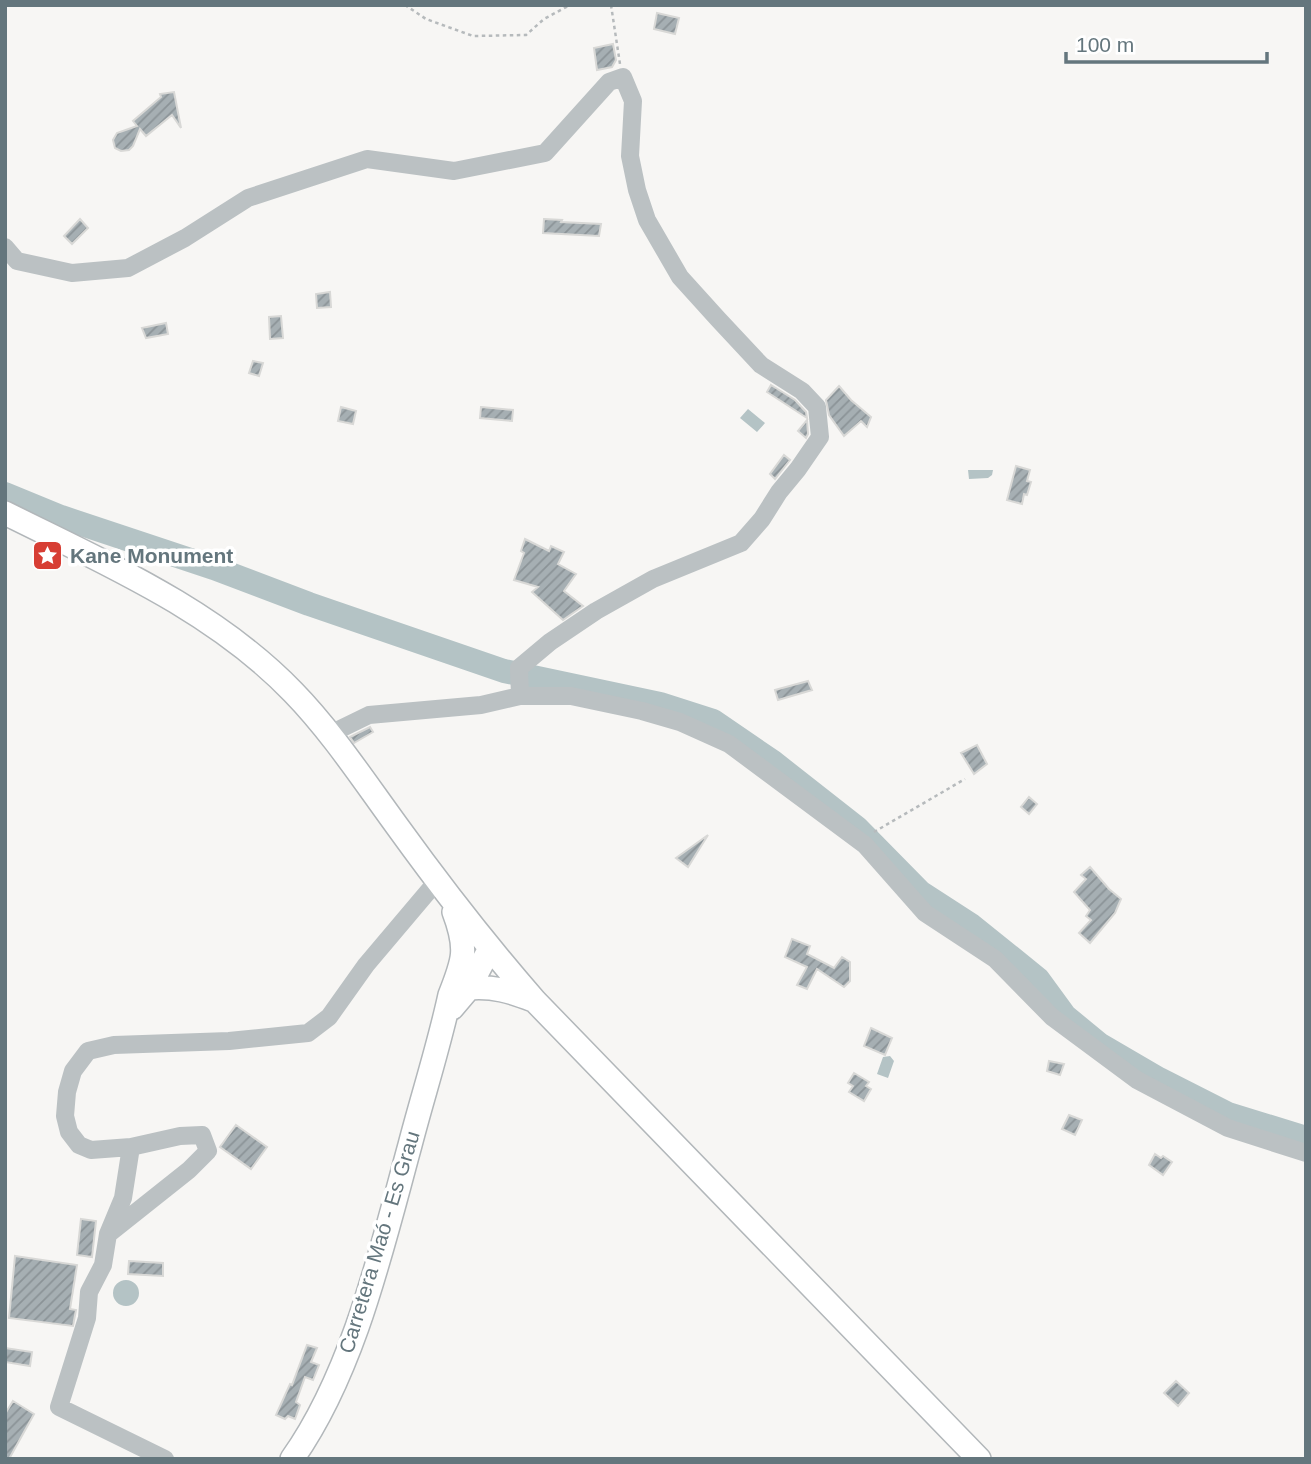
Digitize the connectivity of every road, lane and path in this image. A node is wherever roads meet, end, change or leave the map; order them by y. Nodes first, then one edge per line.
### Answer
1 (405, 5) edge
2 (570, 5) edge
3 (611, 5) edge
4 (623, 77) junction
5 (5, 247) edge
6 (5, 513) edge
7 (519, 682) junction
8 (330, 734) junction
9 (965, 779) dead end
10 (876, 831) dead end
11 (443, 889) junction
12 (489, 950) junction
13 (465, 980) junction
14 (536, 1001) junction
15 (131, 1147) junction
16 (1306, 1153) edge
17 (108, 1234) junction
18 (165, 1459) edge
19 (292, 1459) edge
20 (979, 1459) edge

1 - 2 path
3 - 4 path
4 - 5 street
4 - 7 street
6 - 8 main road
7 - 8 street
7 - 16 street
8 - 11 main road
9 - 10 path
11 - 12 main road
11 - 13 main road
11 - 15 street
12 - 13 main road
12 - 14 main road
13 - 14 main road
13 - 19 main road, Carretera Maó - Es Grau
14 - 20 main road
15 - 17 street
15 - 17 street
17 - 18 street

